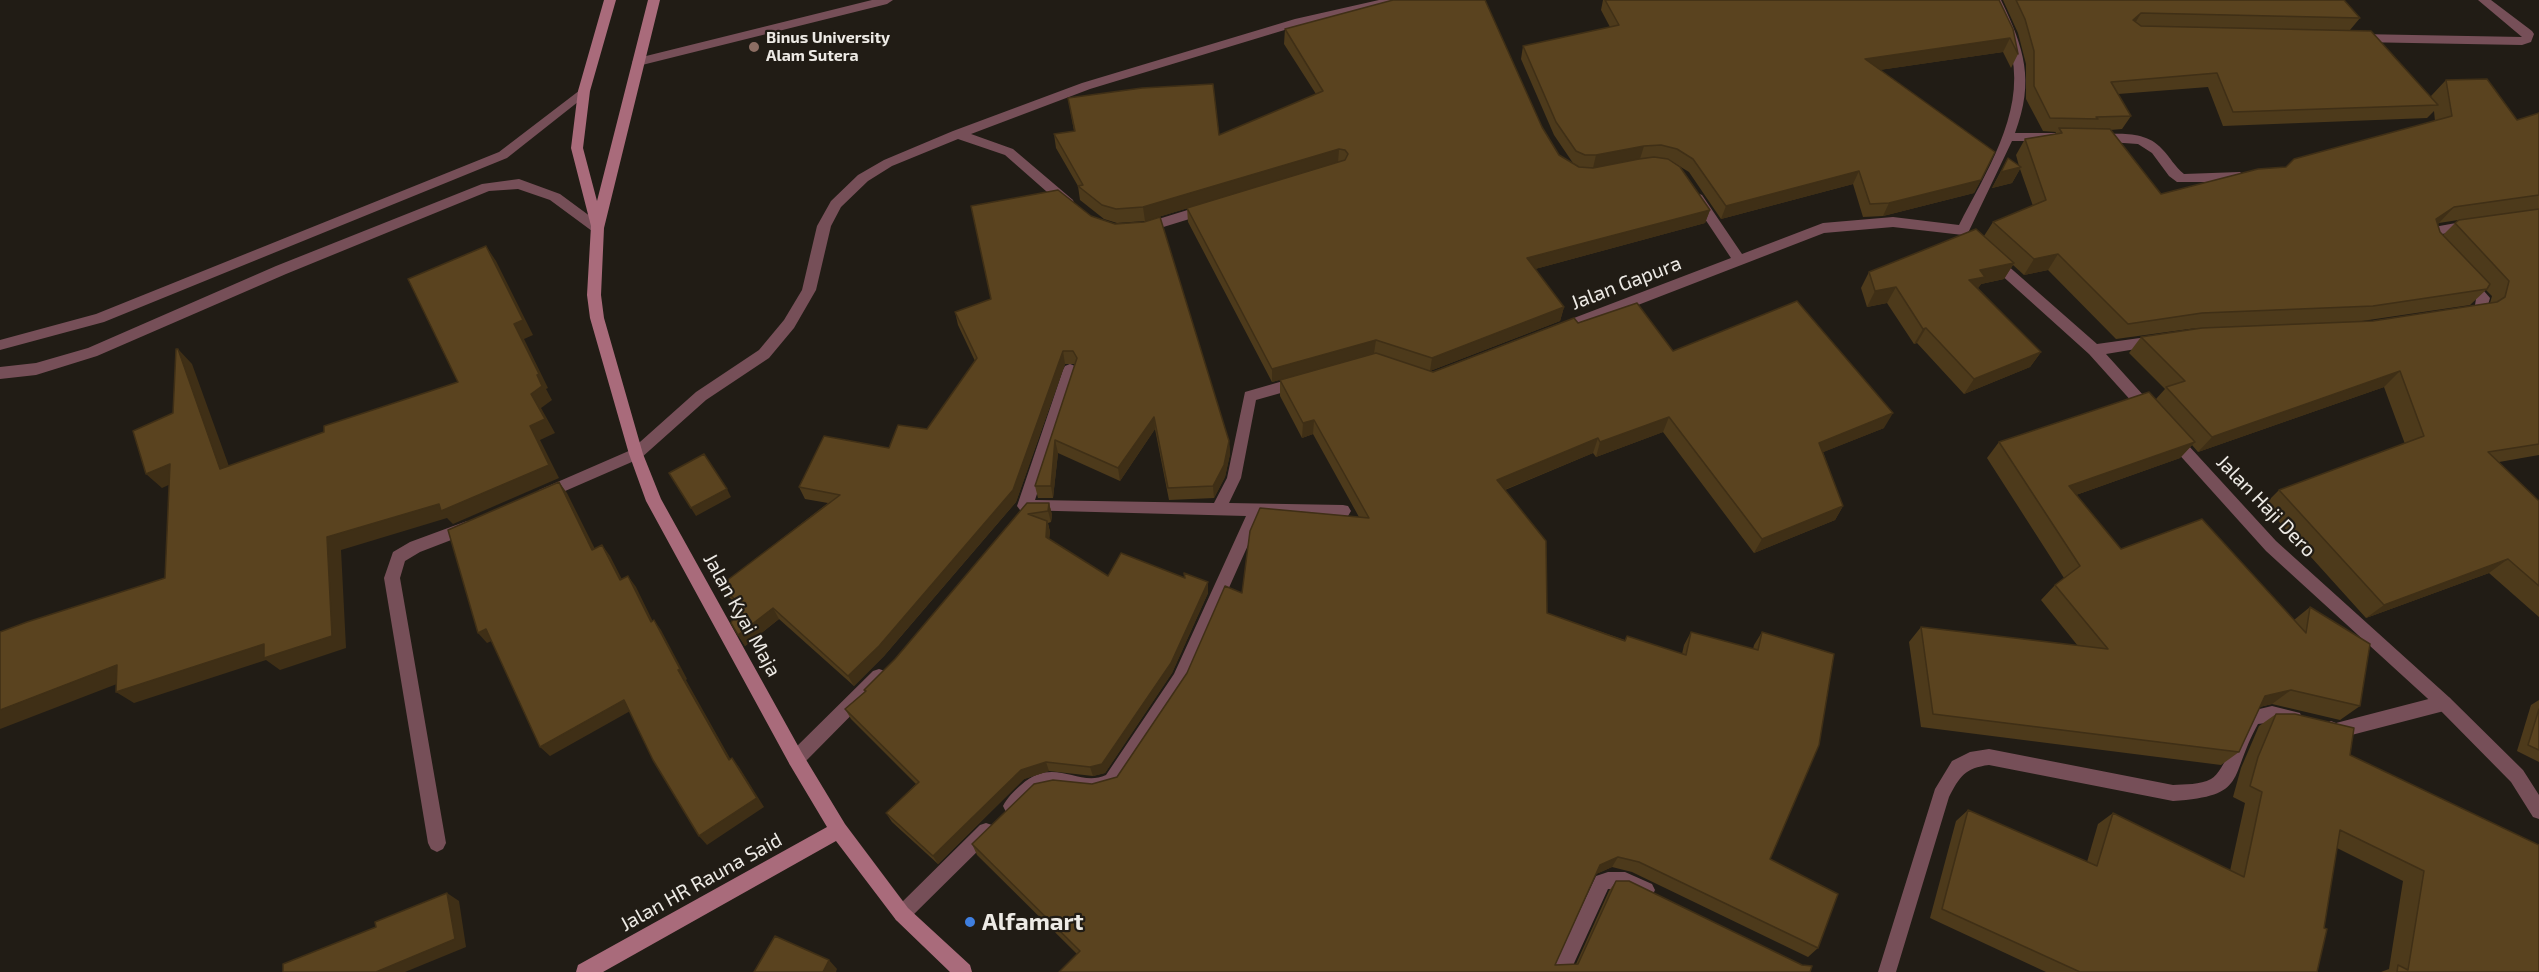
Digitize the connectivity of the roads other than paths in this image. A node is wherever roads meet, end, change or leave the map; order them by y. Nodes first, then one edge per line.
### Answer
1 (610, 0) edge
2 (654, 0) edge
3 (887, 0) edge
4 (1395, 0) edge
5 (1995, 0) edge
6 (2484, 0) edge
7 (2345, 37) edge
8 (638, 62) junction
9 (584, 91) junction
10 (957, 134) junction
11 (2009, 136) junction
12 (2067, 138) edge
13 (2090, 138) edge
14 (2250, 177) edge
15 (1688, 185) edge
16 (1225, 204) edge
17 (1083, 215) edge
18 (2483, 224) edge
19 (597, 228) junction
20 (1134, 229) edge
21 (1971, 239) junction
22 (2438, 251) edge
23 (1739, 260) junction
24 (2460, 274) edge
25 (2452, 315) edge
26 (1540, 336) edge
27 (2165, 340) edge
28 (0, 345) edge
29 (2094, 350) junction
30 (1070, 370) edge
31 (0, 373) edge
32 (1307, 380) edge
33 (636, 454) junction
34 (526, 501) edge
35 (1218, 510) junction
36 (1256, 511) junction
37 (1343, 511) dead end
38 (483, 520) edge
39 (892, 663) edge
40 (2444, 703) junction
41 (796, 759) junction
42 (2539, 811) edge
43 (839, 830) junction
44 (437, 843) dead end
45 (1667, 900) edge
46 (902, 914) junction
47 (585, 972) edge
48 (963, 972) edge
49 (1560, 972) edge
50 (1887, 972) edge

1 - 9 street
2 - 8 street
3 - 8 street
4 - 10 street
5 - 11 street
6 - 7 street
8 - 19 street
9 - 19 street
9 - 28 street
10 - 17 street
10 - 33 street
11 - 12 street
11 - 21 street
13 - 14 street
15 - 23 street
16 - 20 street
18 - 22 street
19 - 31 street
19 - 33 street, Jalan Kyai Maja
21 - 23 street, Jalan Gapura
21 - 29 street, Jalan Haji Dero
23 - 26 street, Jalan Gapura
24 - 25 street
27 - 29 street
29 - 40 street, Jalan Haji Dero
30 - 35 street
32 - 35 street
33 - 34 street
33 - 41 street, Jalan Kyai Maja
35 - 36 street
36 - 37 street
36 - 46 street
38 - 44 street
39 - 41 street
40 - 42 street, Jalan Haji Dero
40 - 50 street
41 - 43 street, Jalan Kyai Maja
43 - 46 street, Jalan Kyai Maja
43 - 47 street, Jalan HR Rauna Said
45 - 49 street
46 - 48 street, Jalan Kyai Maja

